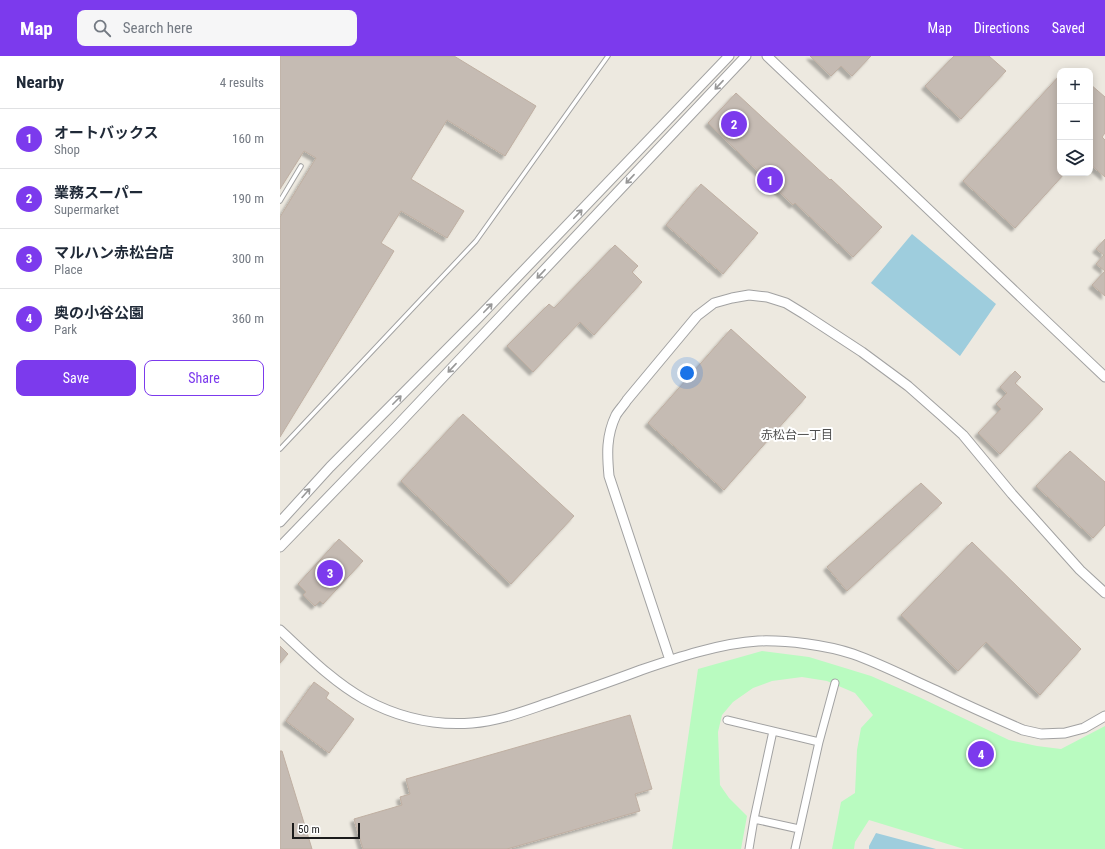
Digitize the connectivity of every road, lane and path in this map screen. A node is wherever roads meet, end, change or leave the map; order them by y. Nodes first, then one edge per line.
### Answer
1 (608, 56) edge
2 (729, 56) edge
3 (746, 56) edge
4 (767, 56) edge
5 (301, 166) dead end
6 (280, 201) edge
7 (1105, 377) edge
8 (280, 450) edge
9 (280, 522) edge
10 (280, 547) edge
11 (1105, 593) edge
12 (280, 630) edge
13 (670, 660) junction
14 (835, 683) dead end
15 (1105, 716) edge
16 (727, 720) dead end
17 (773, 731) junction
18 (819, 742) junction
19 (754, 819) junction
20 (799, 829) junction
21 (749, 849) edge
22 (795, 849) edge

1 - 8 lane
9 -> 2 street
3 -> 10 street
4 - 7 street
5 - 6 lane
11 - 13 street
12 - 13 street
13 - 15 street
14 - 18 street
16 - 17 street
17 - 18 street
17 - 19 street
18 - 20 street
19 - 20 street
19 - 21 street
20 - 22 street

